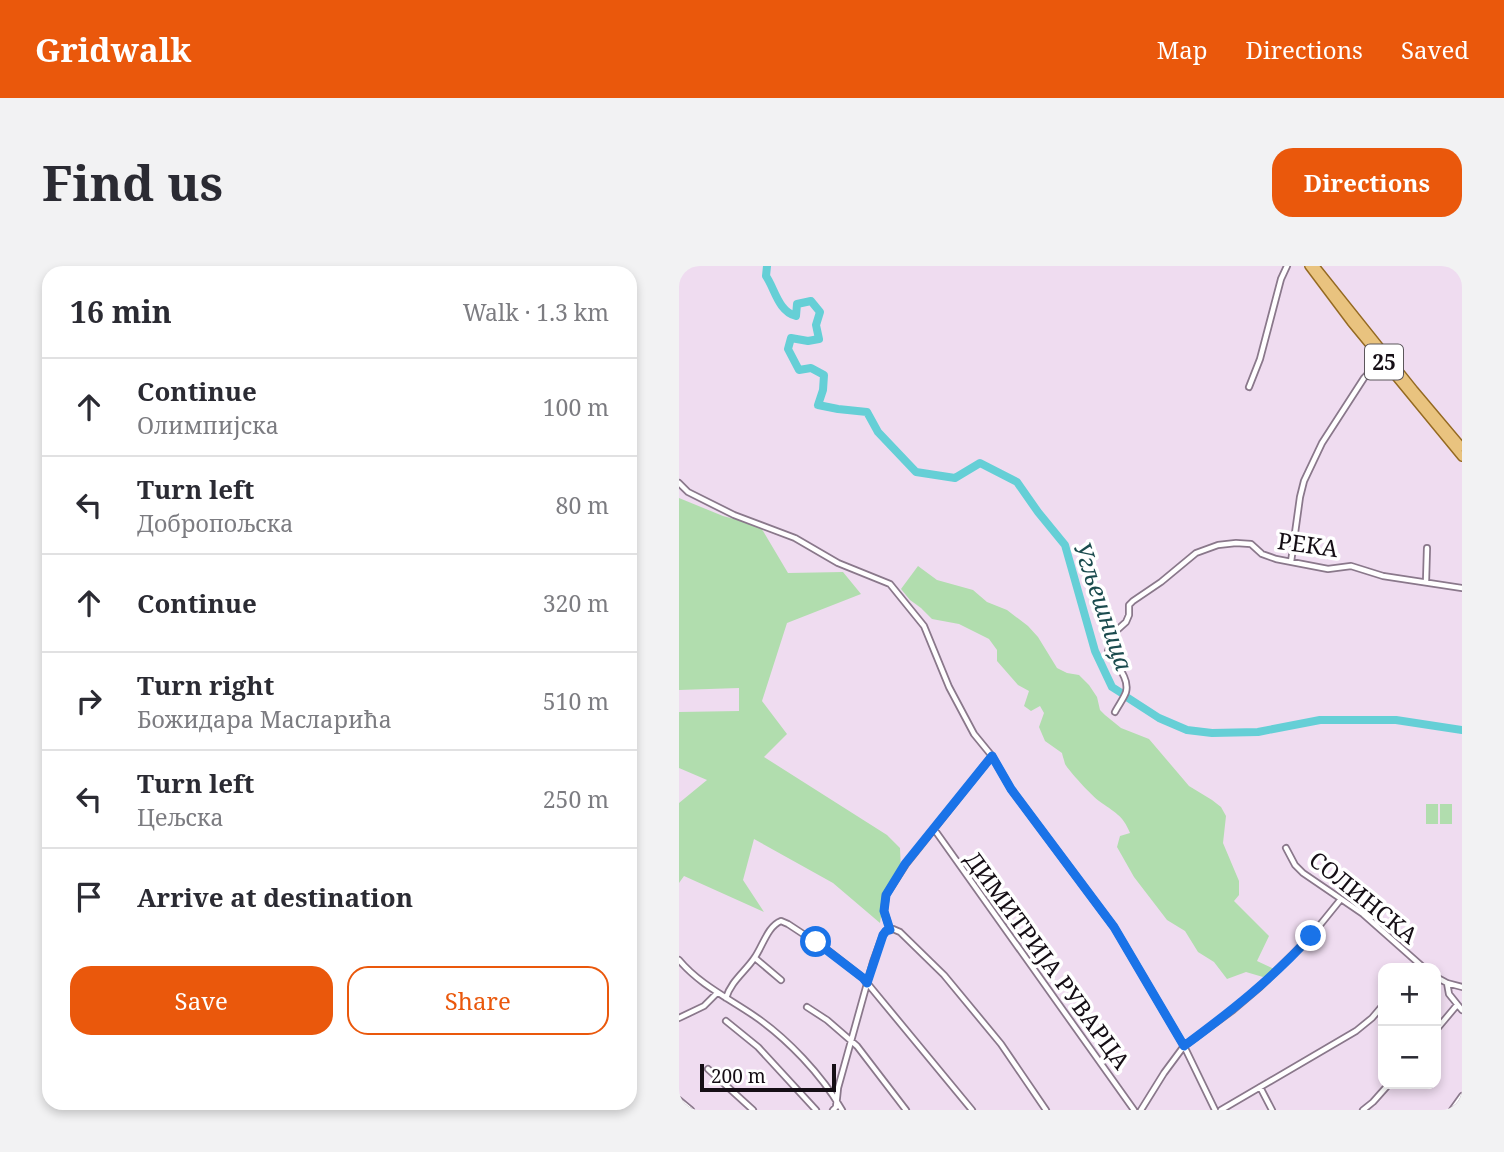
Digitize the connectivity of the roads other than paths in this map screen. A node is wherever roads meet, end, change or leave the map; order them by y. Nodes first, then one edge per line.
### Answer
1 (1287, 266) edge
2 (1309, 266) edge
3 (1315, 266) edge
4 (1382, 359) junction
5 (1249, 387) dead end
6 (1462, 447) edge
7 (1462, 457) edge
8 (679, 483) edge
9 (1427, 548) dead end
10 (1291, 562) junction
11 (1426, 582) junction
12 (1462, 588) edge
13 (1115, 712) dead end
14 (992, 756) junction
15 (934, 830) junction
16 (1286, 848) dead end
17 (1341, 899) junction
18 (888, 930) junction
19 (755, 958) junction
20 (679, 960) edge
21 (1416, 961) joint
22 (1418, 963) edge
23 (781, 980) dead end
24 (1441, 980) edge
25 (867, 983) junction
26 (1447, 983) junction
27 (1462, 986) edge
28 (717, 993) junction
29 (726, 998) junction
30 (1457, 1005) junction
31 (807, 1007) dead end
32 (1378, 1010) edge
33 (1462, 1010) edge
34 (679, 1018) edge
35 (726, 1021) dead end
36 (1439, 1026) edge
37 (851, 1040) junction
38 (1184, 1046) junction
39 (708, 1069) dead end
40 (1260, 1087) junction
41 (1384, 1089) edge
42 (1462, 1096) edge
43 (679, 1100) edge
44 (837, 1100) junction
45 (691, 1110) edge
46 (753, 1110) edge
47 (816, 1110) edge
48 (833, 1110) edge
49 (842, 1110) edge
50 (906, 1110) edge
51 (972, 1110) edge
52 (1046, 1110) edge
53 (1134, 1110) edge
54 (1141, 1110) edge
55 (1215, 1110) edge
56 (1221, 1110) edge
57 (1272, 1110) edge
58 (1363, 1110) edge
59 (1452, 1110) edge

1 - 5 street
2 - 4 main road, 25
3 - 6 main road, 25
4 - 7 main road, 25
4 - 10 street
8 - 14 street
9 - 11 street
10 - 11 street, РЕКА
10 - 13 street, РЕКА
11 - 12 street, РЕКА
14 - 15 street
14 - 38 street
15 - 18 street
15 - 53 street, ДИМИТРИЈА РУВАРЦА
16 - 17 street, СОЛИНСКА
17 - 21 street, СОЛИНСКА
17 - 38 street
18 - 25 street
18 - 52 street
19 - 23 street
19 - 25 street
19 - 29 street
20 - 28 street
21 - 22 street, СОЛИНСКА
24 - 26 street
25 - 37 street
25 - 51 street
26 - 27 street
26 - 30 street
28 - 29 street
28 - 34 street
29 - 44 street
30 - 33 street
30 - 36 street
31 - 37 street
32 - 40 street
35 - 47 street
37 - 44 street
37 - 50 street
38 - 54 street
38 - 55 street
39 - 46 street
40 - 56 street
40 - 57 street
41 - 58 street
42 - 59 street
43 - 45 street
44 - 48 street
44 - 49 street

